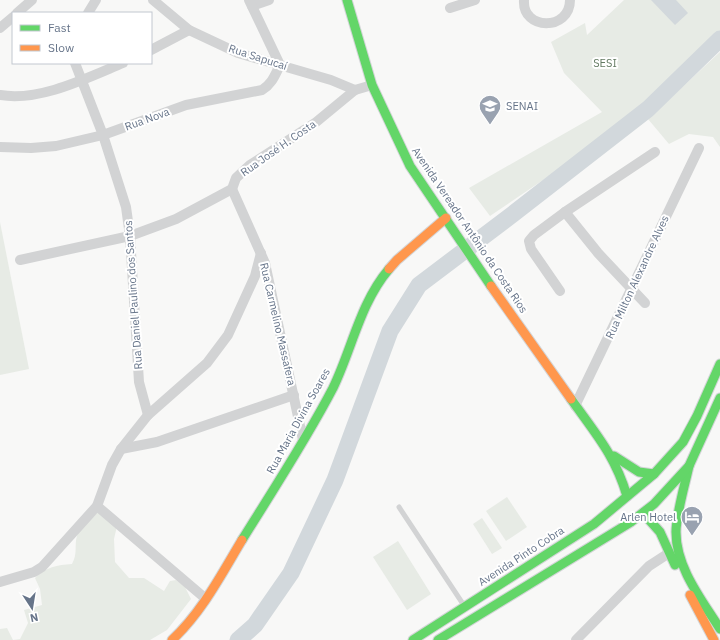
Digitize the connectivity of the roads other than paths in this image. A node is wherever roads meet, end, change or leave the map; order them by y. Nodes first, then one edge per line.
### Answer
1 (32, 0) edge
2 (96, 0) edge
3 (153, 0) edge
4 (269, 0) edge
5 (347, 0) edge
6 (475, 0) edge
7 (524, 0) edge
8 (570, 0) edge
9 (250, 3) edge
10 (450, 8) dead end
11 (18, 12) edge
12 (89, 12) edge
13 (12, 18) edge
14 (0, 28) edge
15 (189, 30) junction
16 (152, 49) edge
17 (75, 64) edge
18 (121, 64) edge
19 (280, 65) junction
20 (81, 80) junction
21 (372, 85) junction
22 (355, 90) junction
23 (0, 95) edge
24 (103, 135) junction
25 (0, 147) edge
26 (699, 148) dead end
27 (655, 152) dead end
28 (232, 189) junction
29 (565, 212) junction
30 (446, 218) junction
31 (130, 236) junction
32 (261, 253) junction
33 (20, 260) dead end
34 (631, 290) junction
35 (560, 291) dead end
36 (645, 303) dead end
37 (720, 364) edge
38 (294, 395) junction
39 (720, 398) edge
40 (575, 406) junction
41 (148, 416) junction
42 (708, 422) junction
43 (720, 429) edge
44 (303, 440) junction
45 (121, 450) junction
46 (611, 454) junction
47 (689, 466) junction
48 (654, 474) junction
49 (627, 496) junction
50 (97, 506) junction
51 (399, 507) dead end
52 (643, 513) junction
53 (673, 552) junction
54 (0, 582) edge
55 (498, 585) junction
56 (206, 599) junction
57 (499, 603) junction
58 (465, 607) junction
59 (720, 629) edge
60 (172, 640) edge
61 (413, 640) edge
62 (438, 640) edge
63 (577, 640) edge
64 (714, 640) edge

1 - 11 street
2 - 12 street
3 - 15 street, Rua Sapucaí
4 - 9 street
5 - 21 main road, Avenida Vereador Antônio da Costa Rios
6 - 10 street
7 - 8 street
9 - 19 street
13 - 14 street
15 - 16 street
15 - 19 street, Rua Sapucaí
17 - 20 street, Rua Daniel Paulino dos Santos
18 - 20 street
19 - 22 street, Rua Sapucaí
19 - 24 street, Rua Nova
20 - 23 street
20 - 24 street, Rua Daniel Paulino dos Santos
21 - 22 street
21 - 30 main road, Avenida Vereador Antônio da Costa Rios
22 - 28 street, Rua José H. Costa
24 - 25 street, Rua Nova
24 - 31 street, Rua Daniel Paulino dos Santos
26 - 34 street, Rua Milton Alexandre Alves
27 - 29 street
28 - 31 street, Rua José H. Costa
28 - 32 street, Rua Carmelino Massafera
29 - 34 street
29 - 35 street
30 - 40 main road, Avenida Vereador Antônio da Costa Rios
30 - 44 main road, Rua Maria Divina Soares
31 - 33 street, Rua José H. Costa
31 - 41 street, Rua Daniel Paulino dos Santos
32 - 38 street, Rua Carmelino Massafera
32 - 41 street
34 - 36 street
34 - 40 street, Rua Milton Alexandre Alves
37 - 48 main road, Avenida Pinto Cobra
38 - 44 street, Rua Carmelino Massafera
38 - 45 street
39 - 42 main road
40 - 46 main road, Avenida Vereador Antônio da Costa Rios
41 - 45 street
42 - 43 street
42 - 47 main road
44 - 56 main road, Rua Maria Divina Soares
45 - 50 street
46 - 48 main road, Avenida Vereador Antônio da Costa Rios
46 - 49 main road, Avenida Vereador Antônio da Costa Rios
47 - 52 main road
47 - 53 main road
48 - 49 main road, Avenida Pinto Cobra
49 - 55 main road, Avenida Pinto Cobra
50 - 54 street
50 - 56 street
51 - 58 lane
52 - 53 main road
52 - 57 main road
53 - 59 main road
53 - 63 street
53 - 64 main road
55 - 57 main road
55 - 58 main road, Avenida Pinto Cobra
56 - 60 main road, Rua Maria Divina Soares
57 - 62 main road
58 - 61 main road, Avenida Pinto Cobra

